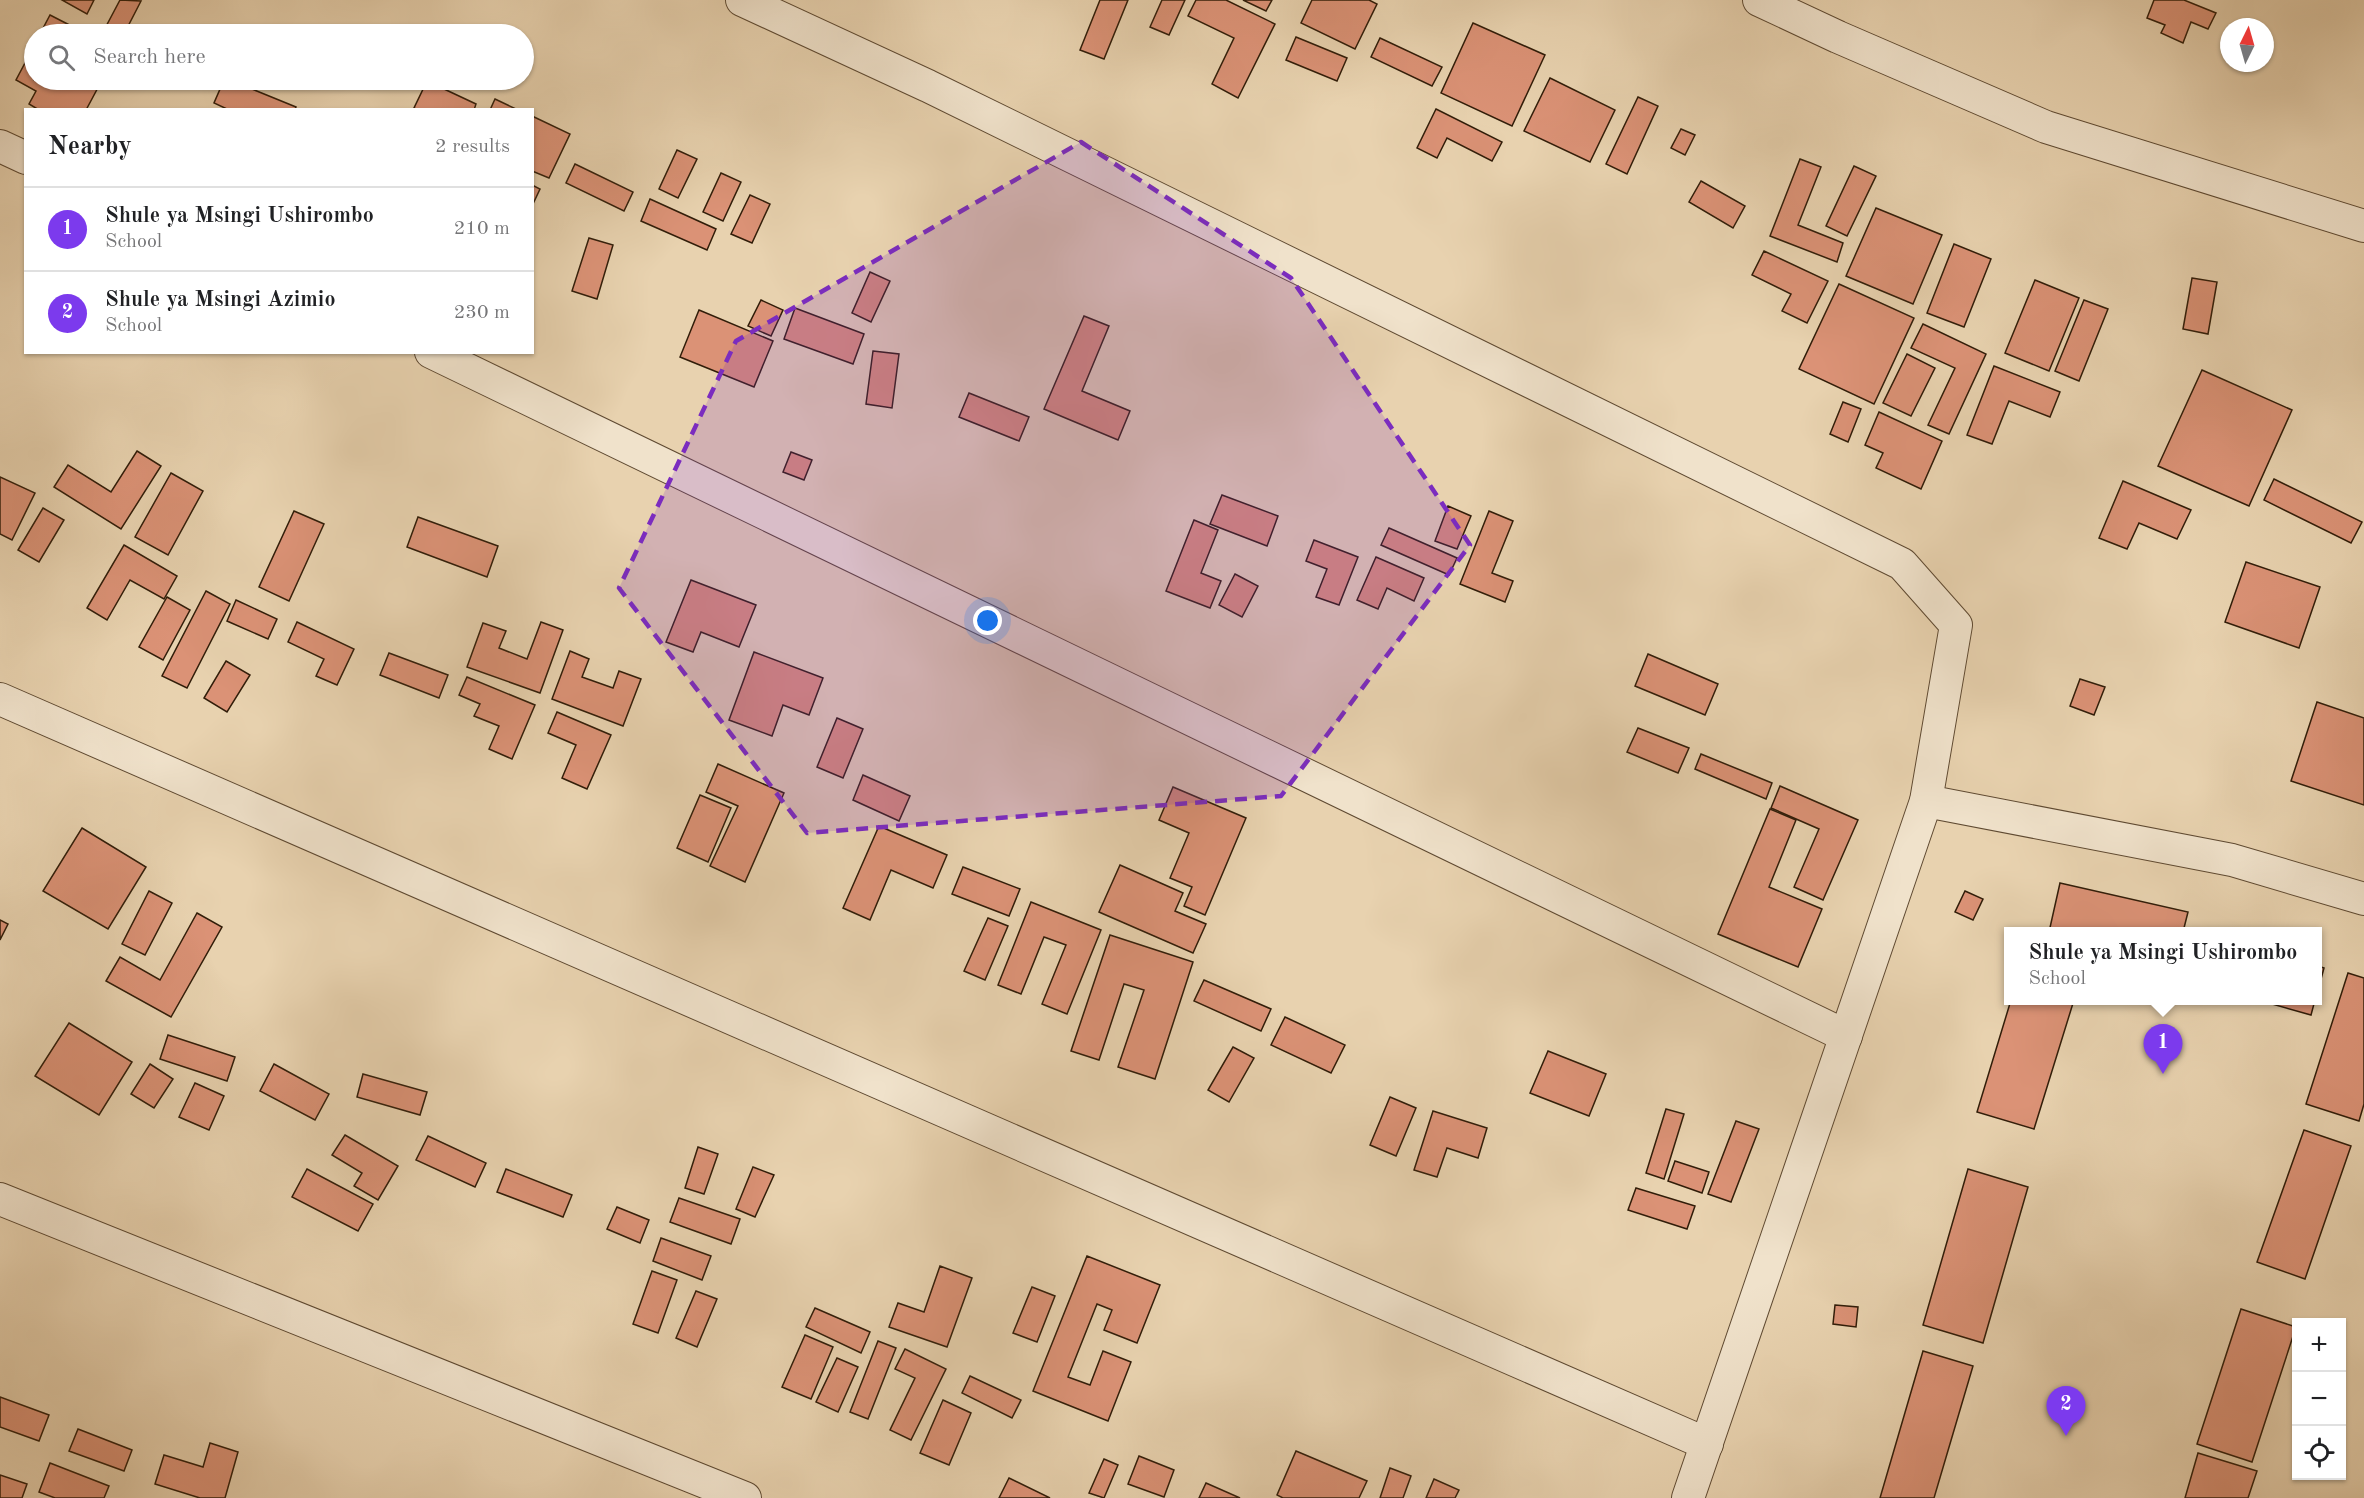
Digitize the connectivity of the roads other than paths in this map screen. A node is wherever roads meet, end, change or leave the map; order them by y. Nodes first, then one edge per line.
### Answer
1 (742, 0) edge
2 (1759, 0) edge
3 (0, 146) edge
4 (24, 157) edge
5 (2364, 226) edge
6 (435, 354) edge
7 (0, 699) edge
8 (1926, 801) junction
9 (2364, 899) edge
10 (1846, 1036) junction
11 (0, 1199) edge
12 (1707, 1444) junction
13 (746, 1498) edge
14 (1688, 1498) edge

1 - 8 street
2 - 5 street
3 - 4 street
6 - 10 street
7 - 12 street
8 - 9 street
8 - 10 street
10 - 12 street
11 - 13 street
12 - 14 street

